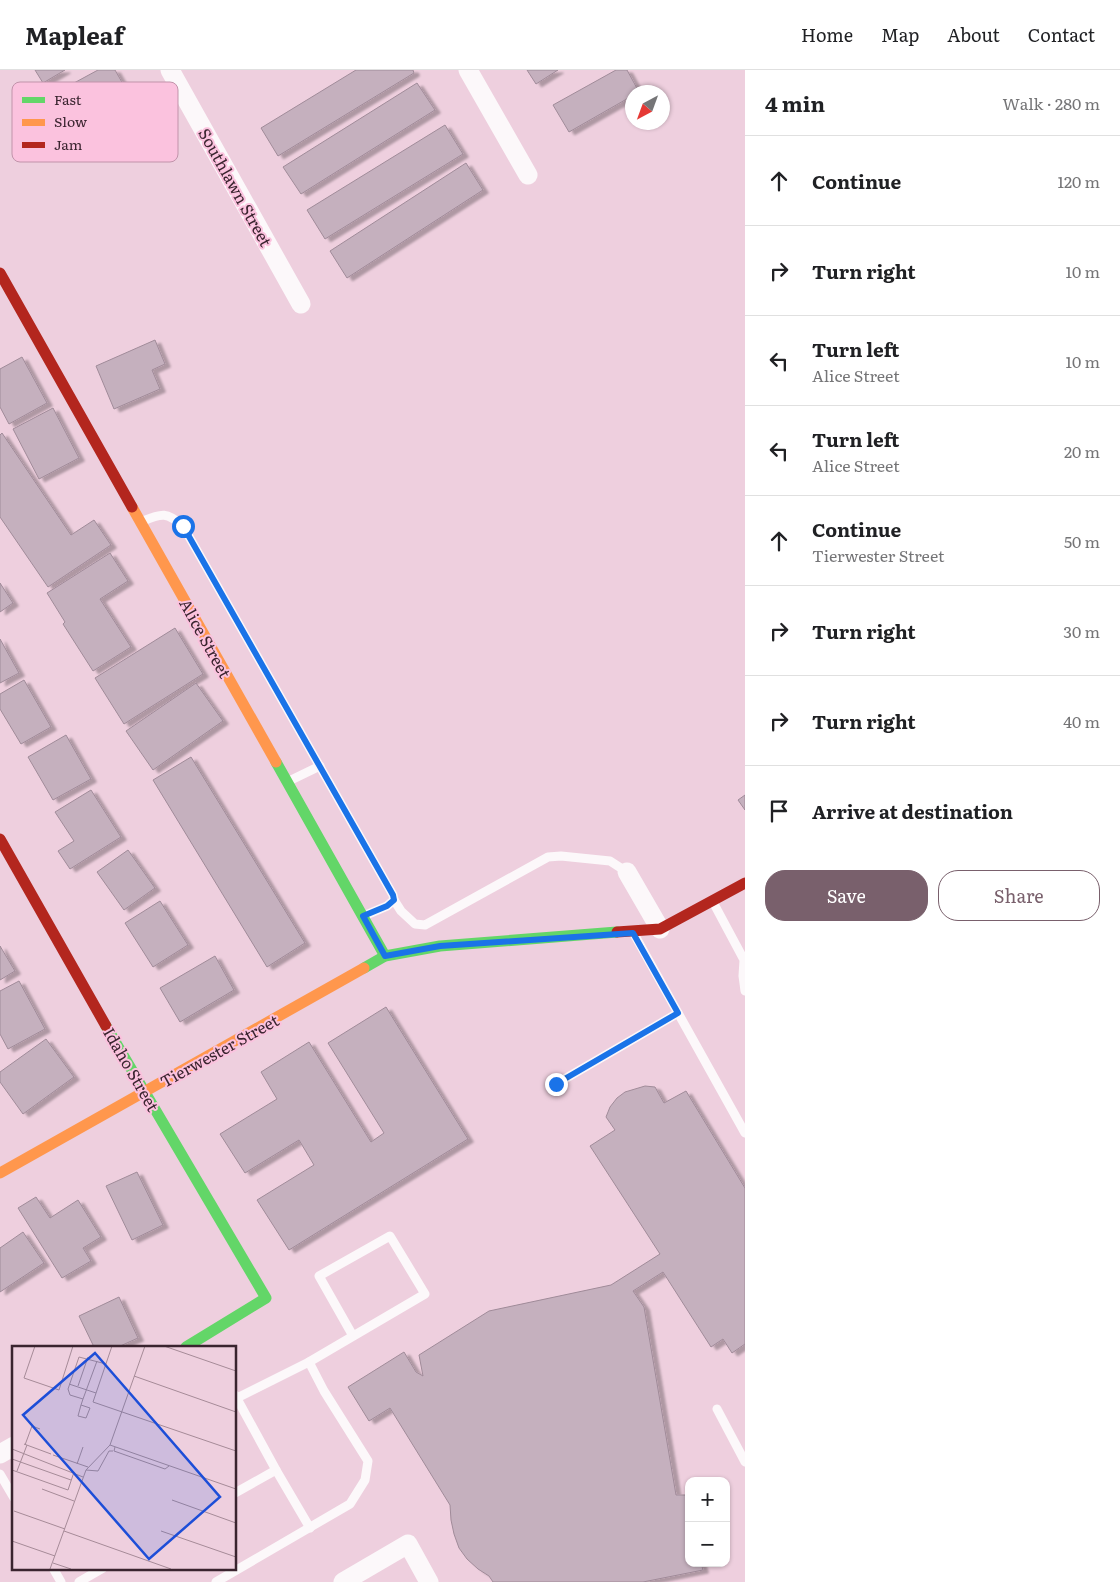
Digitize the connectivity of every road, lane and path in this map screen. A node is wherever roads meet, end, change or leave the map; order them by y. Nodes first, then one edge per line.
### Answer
1 (170, 70) edge
2 (468, 70) edge
3 (177, 82) edge
4 (178, 84) edge
5 (528, 175) dead end
6 (0, 273) edge
7 (301, 304) dead end
8 (141, 522) junction
9 (320, 766) junction
10 (287, 782) junction
11 (0, 839) edge
12 (627, 872) joint
13 (745, 883) edge
14 (394, 900) junction
15 (713, 901) junction
16 (363, 916) junction
17 (660, 930) junction
18 (633, 933) junction
19 (385, 956) junction
20 (744, 976) edge
21 (745, 991) edge
22 (678, 1013) junction
23 (556, 1084) dead end
24 (144, 1092) junction
25 (745, 1133) edge
26 (0, 1173) edge
27 (352, 1336) junction
28 (205, 1342) edge
29 (190, 1346) edge
30 (309, 1362) junction
31 (236, 1397) edge
32 (717, 1410) dead end
33 (12, 1447) edge
34 (0, 1454) edge
35 (745, 1462) edge
36 (276, 1470) junction
37 (0, 1474) edge
38 (236, 1492) edge
39 (12, 1495) edge
40 (310, 1528) junction
41 (55, 1570) edge
42 (100, 1570) edge
43 (61, 1582) edge
44 (79, 1582) edge
45 (216, 1582) edge
46 (343, 1582) edge
47 (429, 1582) edge

1 - 3 street, Southlawn Street
2 - 5 street
4 - 7 street, Southlawn Street
6 - 8 street, Alice Street
8 - 9 lane
8 - 10 street, Alice Street
9 - 10 lane
9 - 14 lane
10 - 16 street, Alice Street
11 - 24 street, Idaho Street
12 - 14 lane
12 - 17 street
13 - 15 street
14 - 16 lane
15 - 17 street
15 - 20 lane
16 - 19 street, Alice Street
17 - 18 street
18 - 19 street
18 - 22 lane
19 - 24 street, Tierwester Street
20 - 21 lane
22 - 23 lane
22 - 25 lane
24 - 26 street, Tierwester Street
24 - 28 street, Idaho Street
27 - 27 lane
27 - 30 lane
28 - 29 street
30 - 31 lane
30 - 40 lane
31 - 36 lane
32 - 35 lane
33 - 34 street
36 - 38 lane
36 - 40 lane
37 - 39 lane
40 - 45 lane
41 - 43 lane
42 - 44 lane
46 - 47 street

